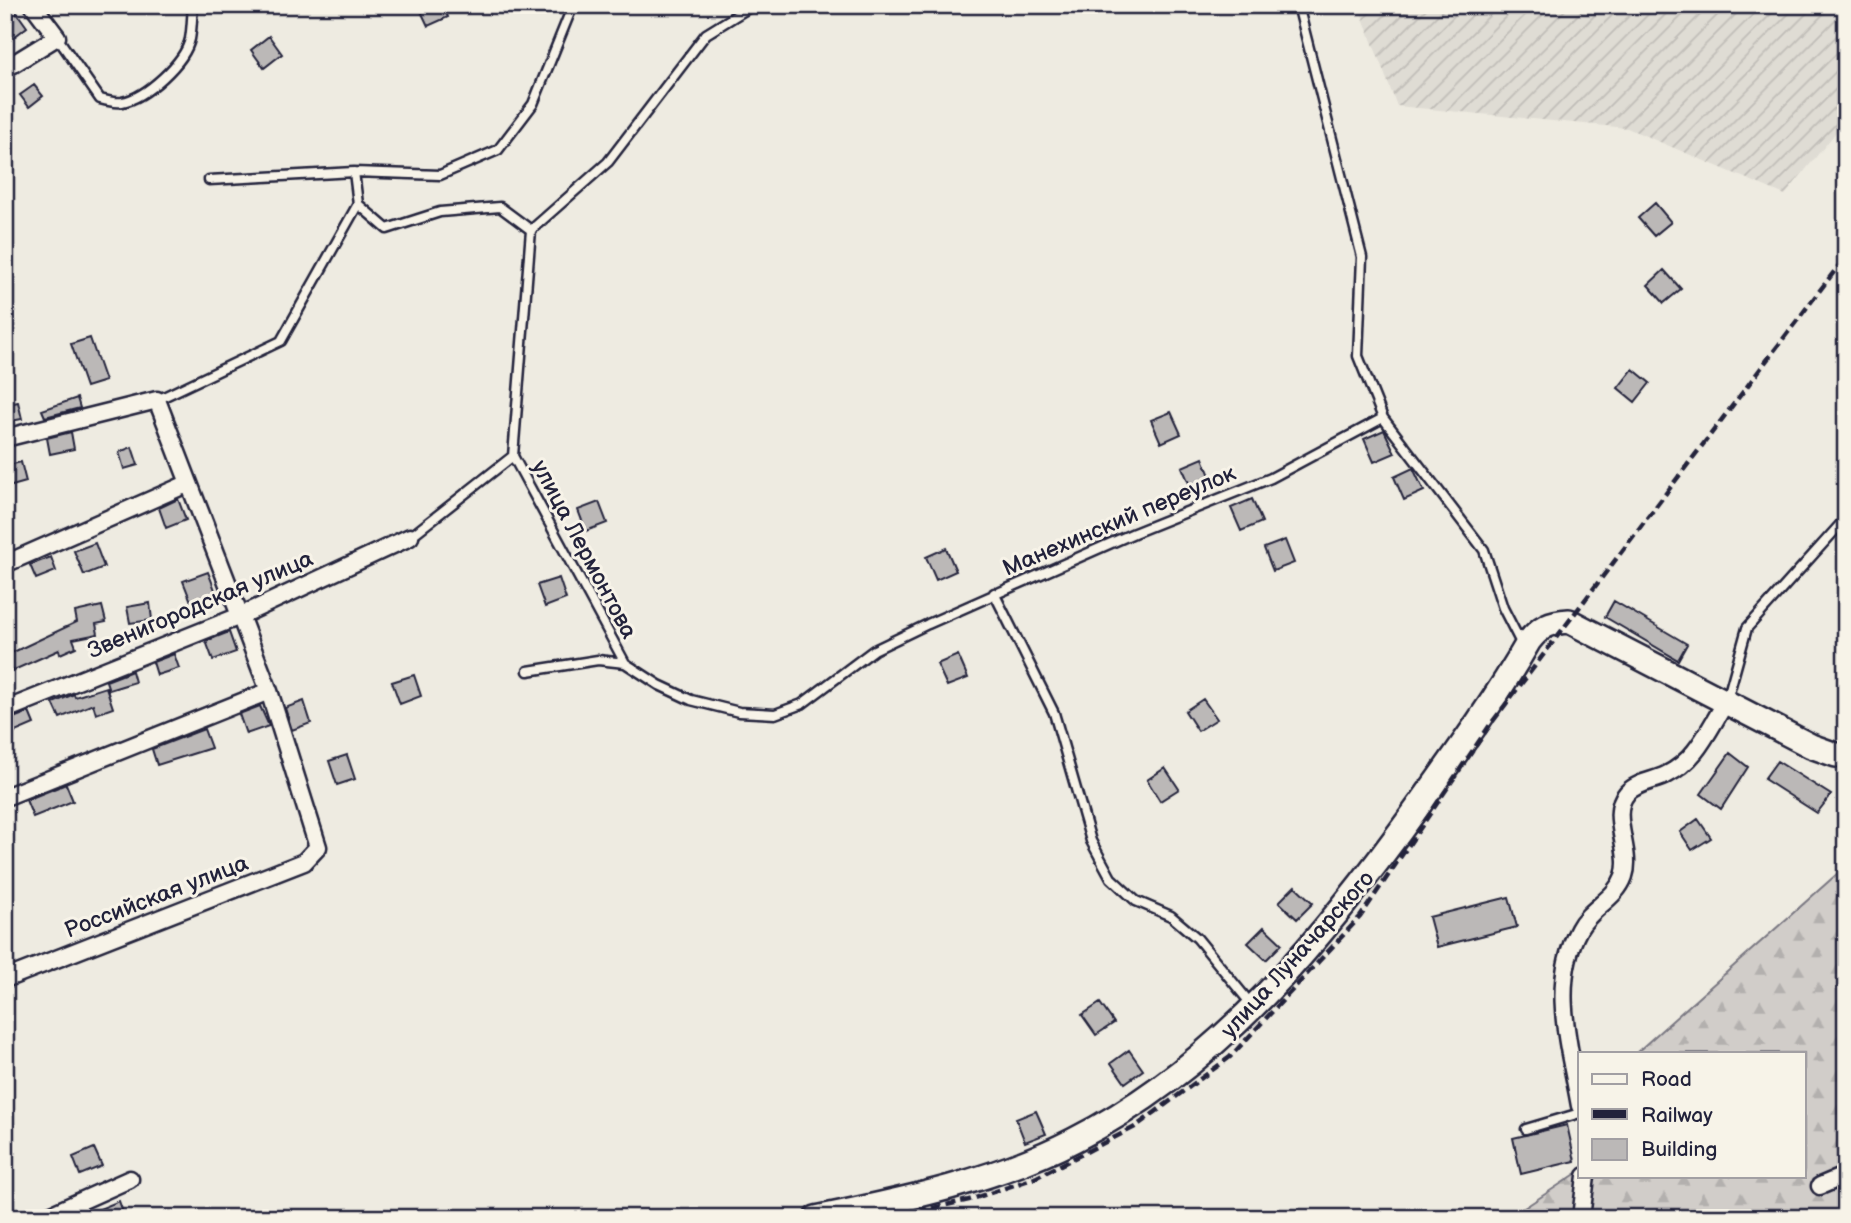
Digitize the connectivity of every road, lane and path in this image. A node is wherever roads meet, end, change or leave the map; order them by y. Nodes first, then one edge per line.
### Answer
1 (33, 5) edge
2 (193, 5) edge
3 (573, 5) edge
4 (753, 5) edge
5 (1298, 5) edge
6 (57, 37) junction
7 (5, 69) edge
8 (354, 172) junction
9 (209, 180) dead end
10 (358, 204) junction
11 (531, 230) junction
12 (157, 400) junction
13 (1383, 418) junction
14 (5, 438) edge
15 (513, 456) junction
16 (187, 484) junction
17 (1846, 518) edge
18 (410, 537) joint
19 (5, 564) edge
20 (995, 593) junction
21 (240, 616) junction
22 (1524, 649) junction
23 (625, 663) junction
24 (528, 671) dead end
25 (270, 691) junction
26 (1726, 702) junction
27 (5, 710) edge
28 (1846, 754) edge
29 (5, 797) edge
30 (5, 979) edge
31 (1254, 1007) junction
32 (1578, 1094) edge
33 (1578, 1114) edge
34 (1525, 1129) dead end
35 (1846, 1175) edge
36 (1586, 1178) edge
37 (130, 1179) dead end
38 (1820, 1186) dead end
39 (43, 1218) edge
40 (816, 1218) edge
41 (1581, 1218) edge

1 - 6 street
2 - 6 lane
3 - 8 lane
4 - 11 lane
5 - 13 lane
6 - 7 street
8 - 9 lane
8 - 10 lane
10 - 11 lane
10 - 12 lane
11 - 15 lane
12 - 14 street
12 - 16 street
13 - 20 lane, Манехинский переулок
13 - 22 lane
15 - 18 lane, улица Лермонтова
15 - 23 lane, улица Лермонтова
16 - 19 street
16 - 21 street
17 - 26 lane
18 - 21 street, Звенигородская улица
20 - 23 lane, Манехинский переулок
20 - 31 lane
21 - 25 street
21 - 27 street, Звенигородская улица
22 - 26 main road, улица Луначарского
22 - 31 main road, улица Луначарского
23 - 24 lane
25 - 29 street
25 - 30 street, Российская улица
26 - 28 main road
26 - 32 street
31 - 40 main road, улица Луначарского
33 - 34 lane
35 - 38 street
36 - 41 street
37 - 39 street

